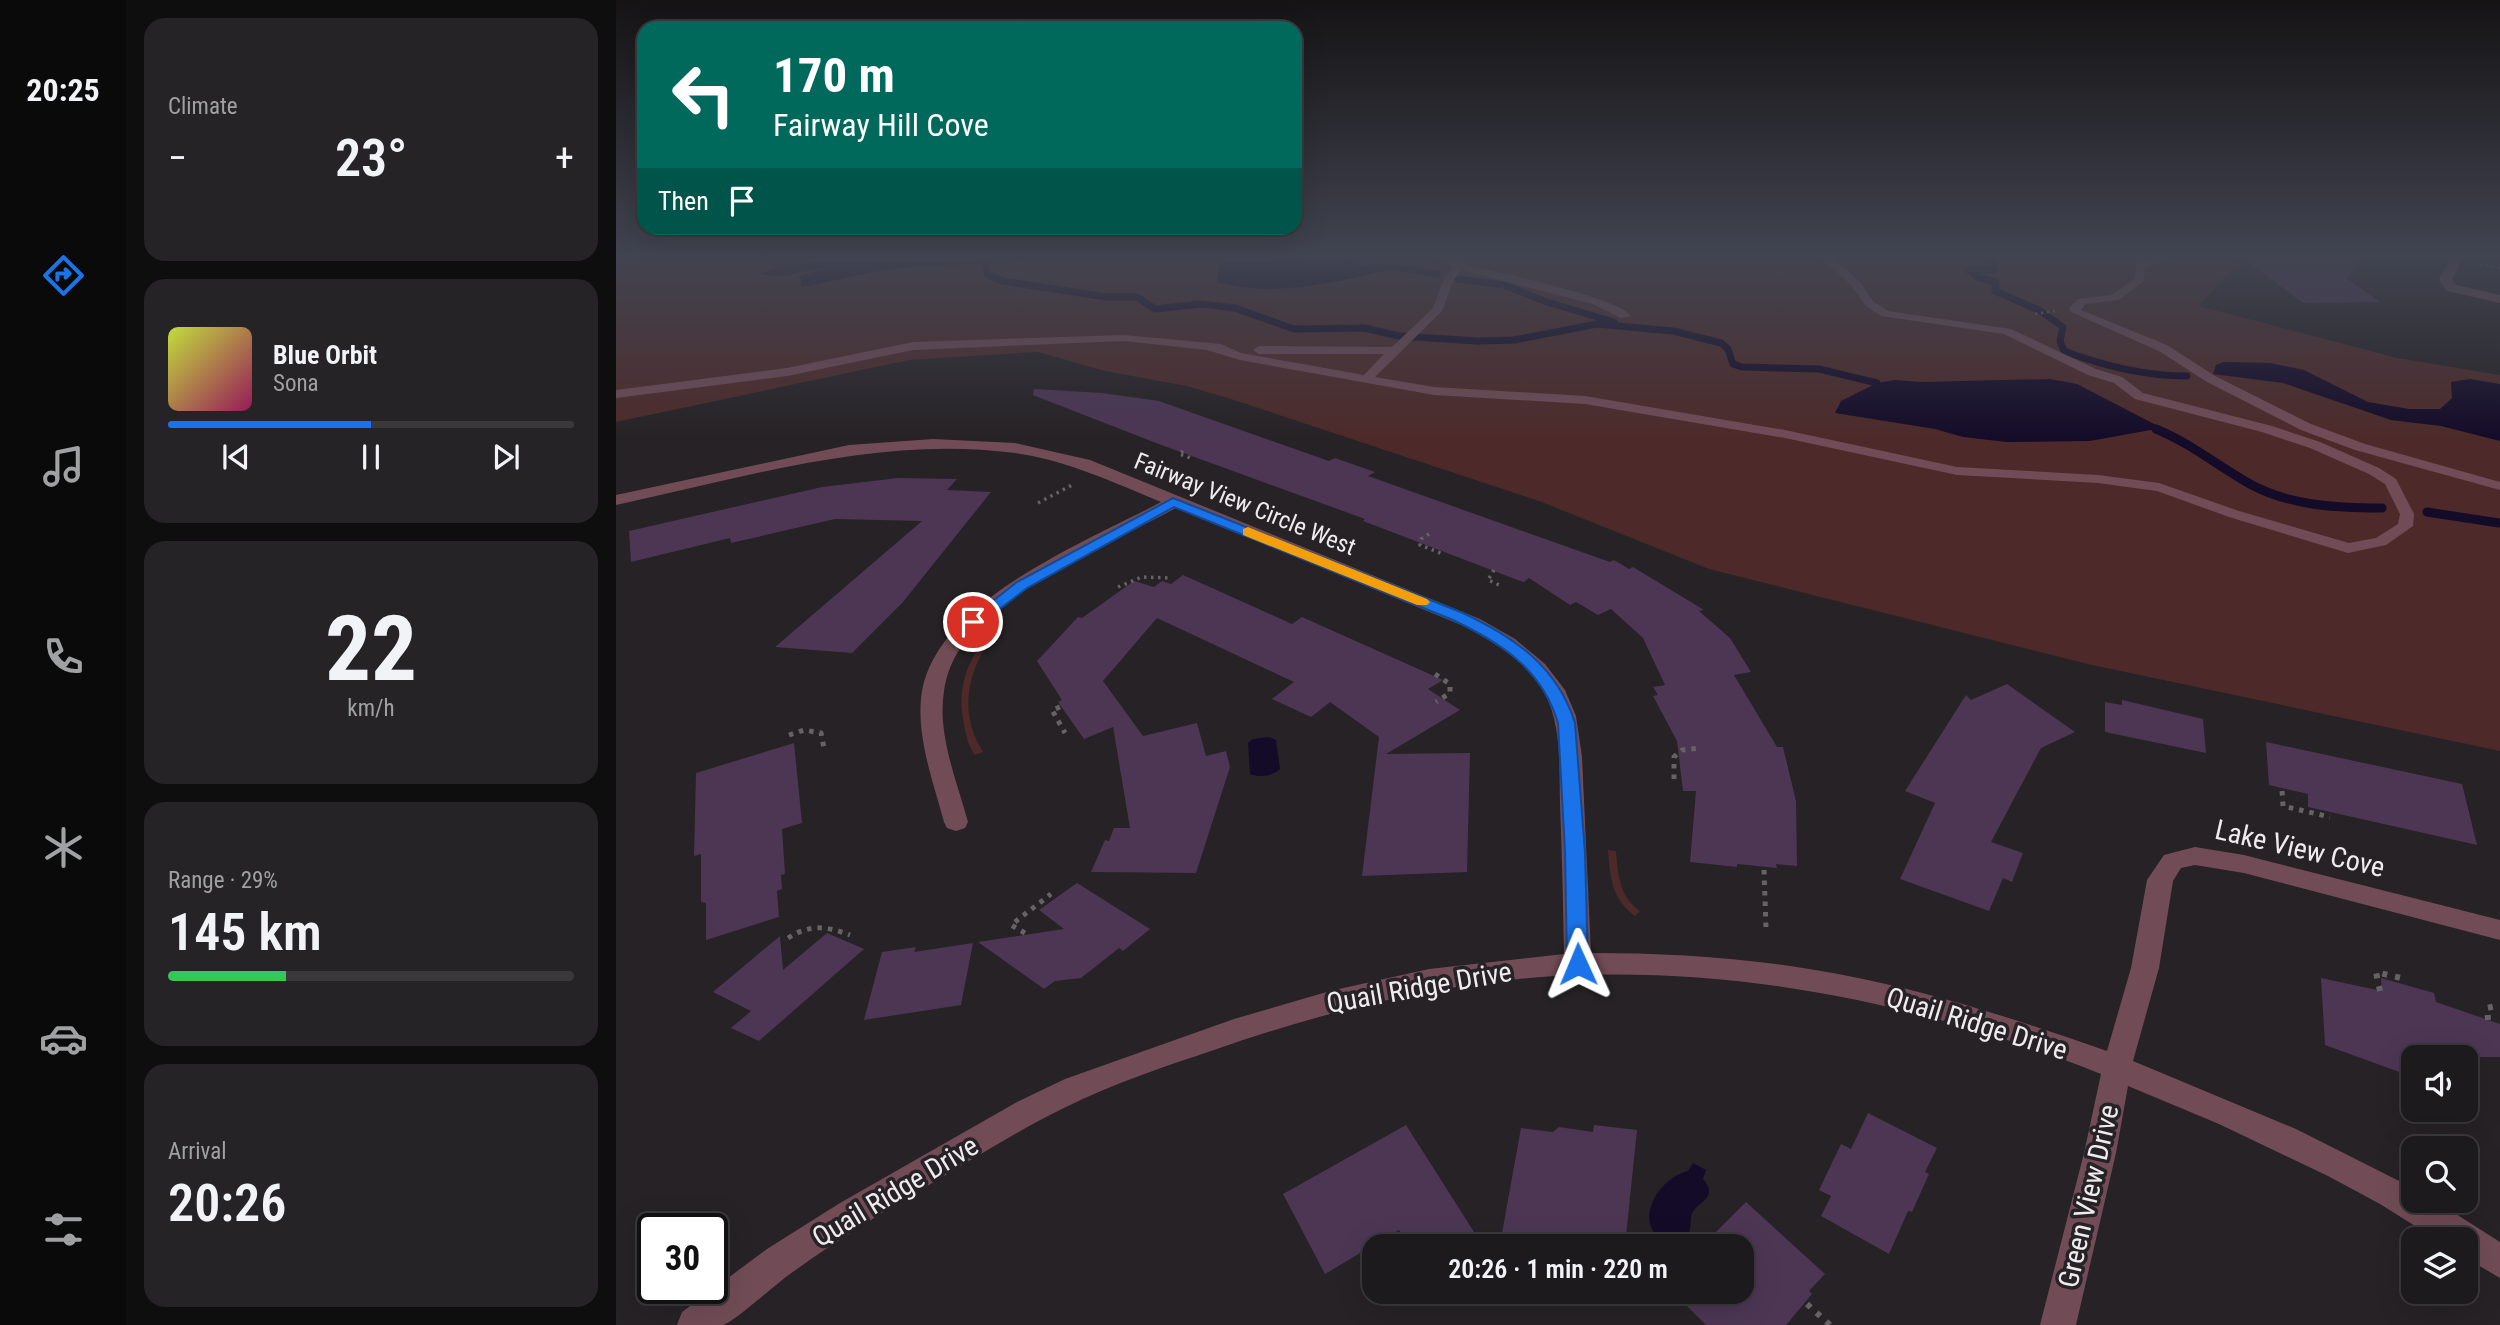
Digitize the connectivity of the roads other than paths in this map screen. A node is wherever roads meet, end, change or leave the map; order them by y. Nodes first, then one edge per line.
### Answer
1 (1431, 316) edge
2 (1898, 316) edge
3 (2086, 316) edge
4 (1399, 347) junction
5 (1211, 348) junction
6 (1365, 380) junction
7 (616, 394) edge
8 (2360, 447) junction
9 (2343, 457) junction
10 (2500, 486) edge
11 (616, 500) edge
12 (1173, 502) junction
13 (956, 822) dead end
14 (2500, 930) edge
15 (1578, 964) junction
16 (2117, 1067) junction
17 (2446, 1227) edge
18 (2478, 1247) edge
19 (2500, 1261) edge
20 (695, 1325) edge
21 (2058, 1325) edge

1 - 4 lane
2 - 9 lane
3 - 8 lane
4 - 5 lane
4 - 6 lane
5 - 6 lane
5 - 7 lane
6 - 9 lane
8 - 9 lane
8 - 10 lane
11 - 12 street, Fairway View Circle West
12 - 13 street
12 - 15 street, Fairway View Circle West
14 - 16 street, Lake View Cove
15 - 16 street, Quail Ridge Drive
15 - 20 street, Quail Ridge Drive
16 - 17 street, Quail Ridge Drive
16 - 21 street, Green View Drive
18 - 19 street, Quail Ridge Drive

